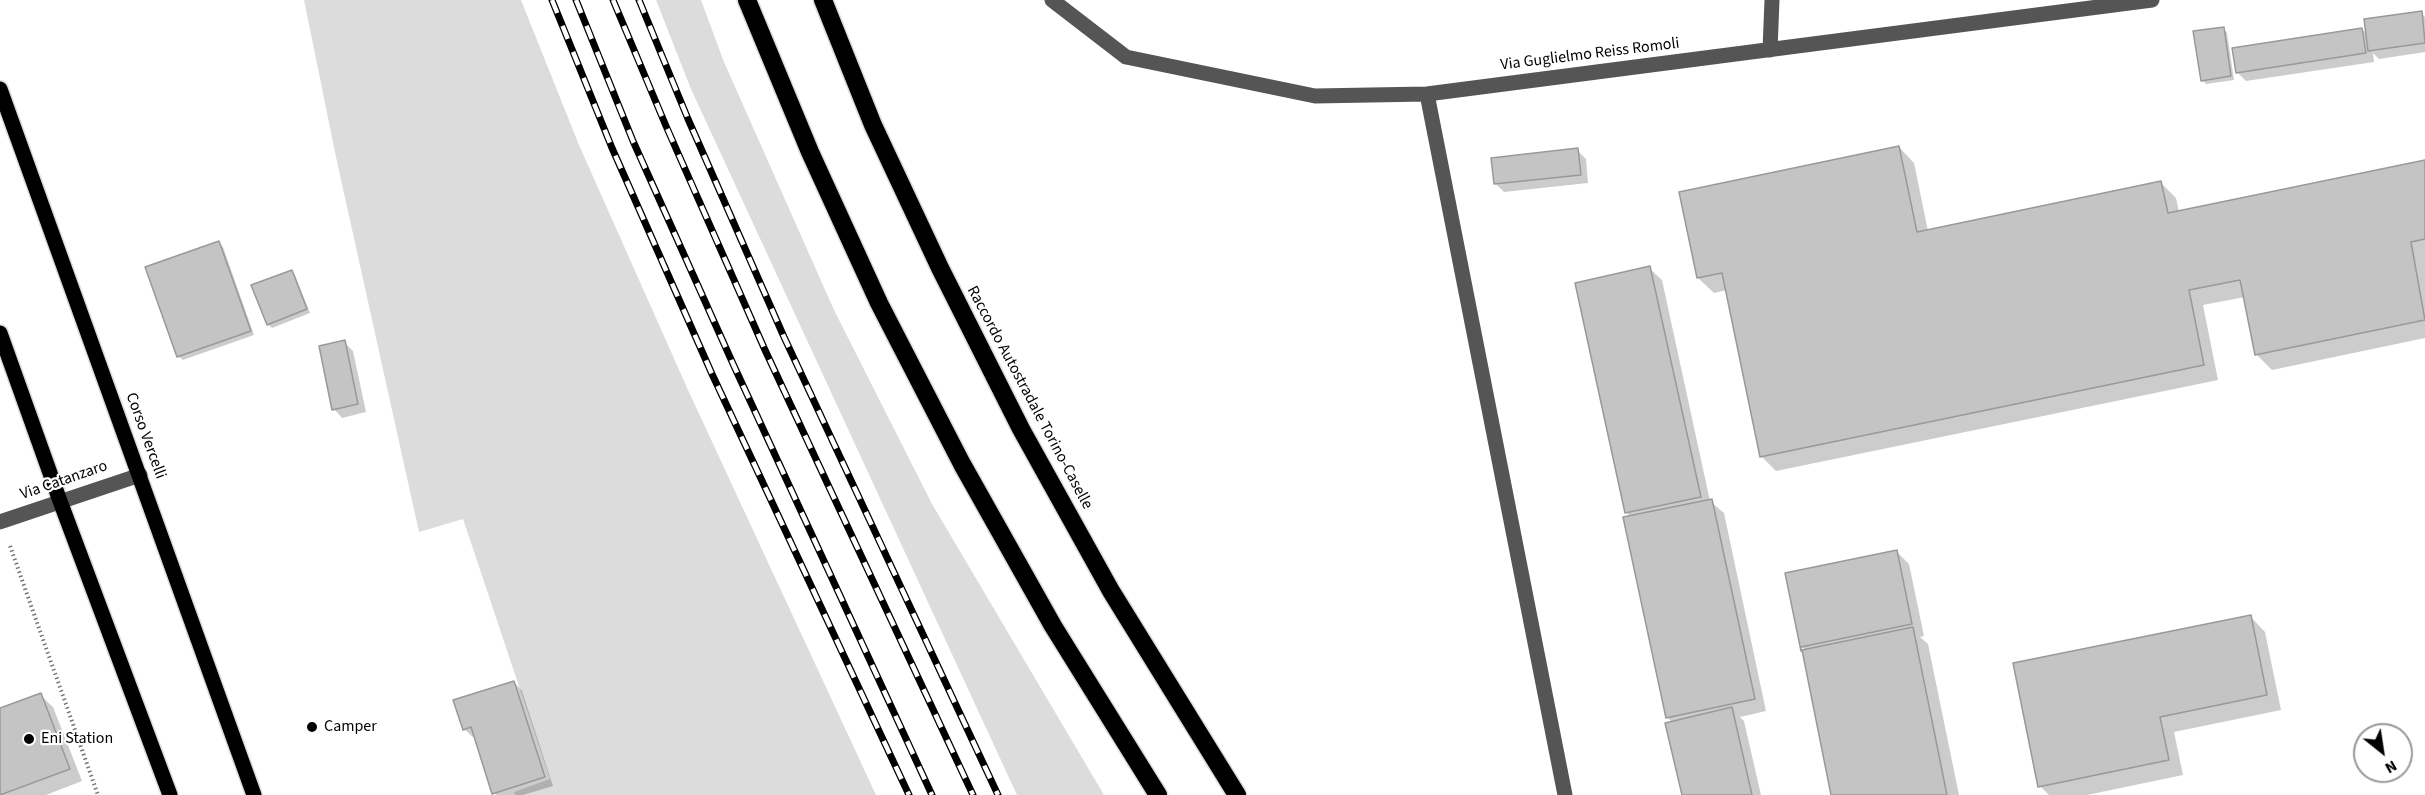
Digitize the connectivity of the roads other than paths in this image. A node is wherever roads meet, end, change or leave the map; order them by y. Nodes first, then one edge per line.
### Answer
1 (747, 0) edge
2 (823, 0) edge
3 (1052, 0) edge
4 (1772, 0) edge
5 (2152, 0) edge
6 (1770, 50) junction
7 (0, 89) edge
8 (1427, 94) junction
9 (0, 333) edge
10 (140, 475) junction
11 (60, 501) junction
12 (0, 522) edge
13 (170, 795) edge
14 (254, 795) edge
15 (1158, 795) edge
16 (1237, 795) edge
17 (1565, 795) edge

1 - 15 highway
2 - 16 highway, Raccordo Autostradale Torino-Caselle
3 - 8 street, Via Guglielmo Reiss Romoli
4 - 6 street
5 - 6 street, Via Guglielmo Reiss Romoli
6 - 8 street, Via Guglielmo Reiss Romoli
7 - 10 main road, Corso Vercelli
8 - 17 street
9 - 11 main road
10 - 11 street, Via Catanzaro
10 - 14 main road, Corso Vercelli
11 - 12 street, Via Catanzaro
11 - 13 main road

